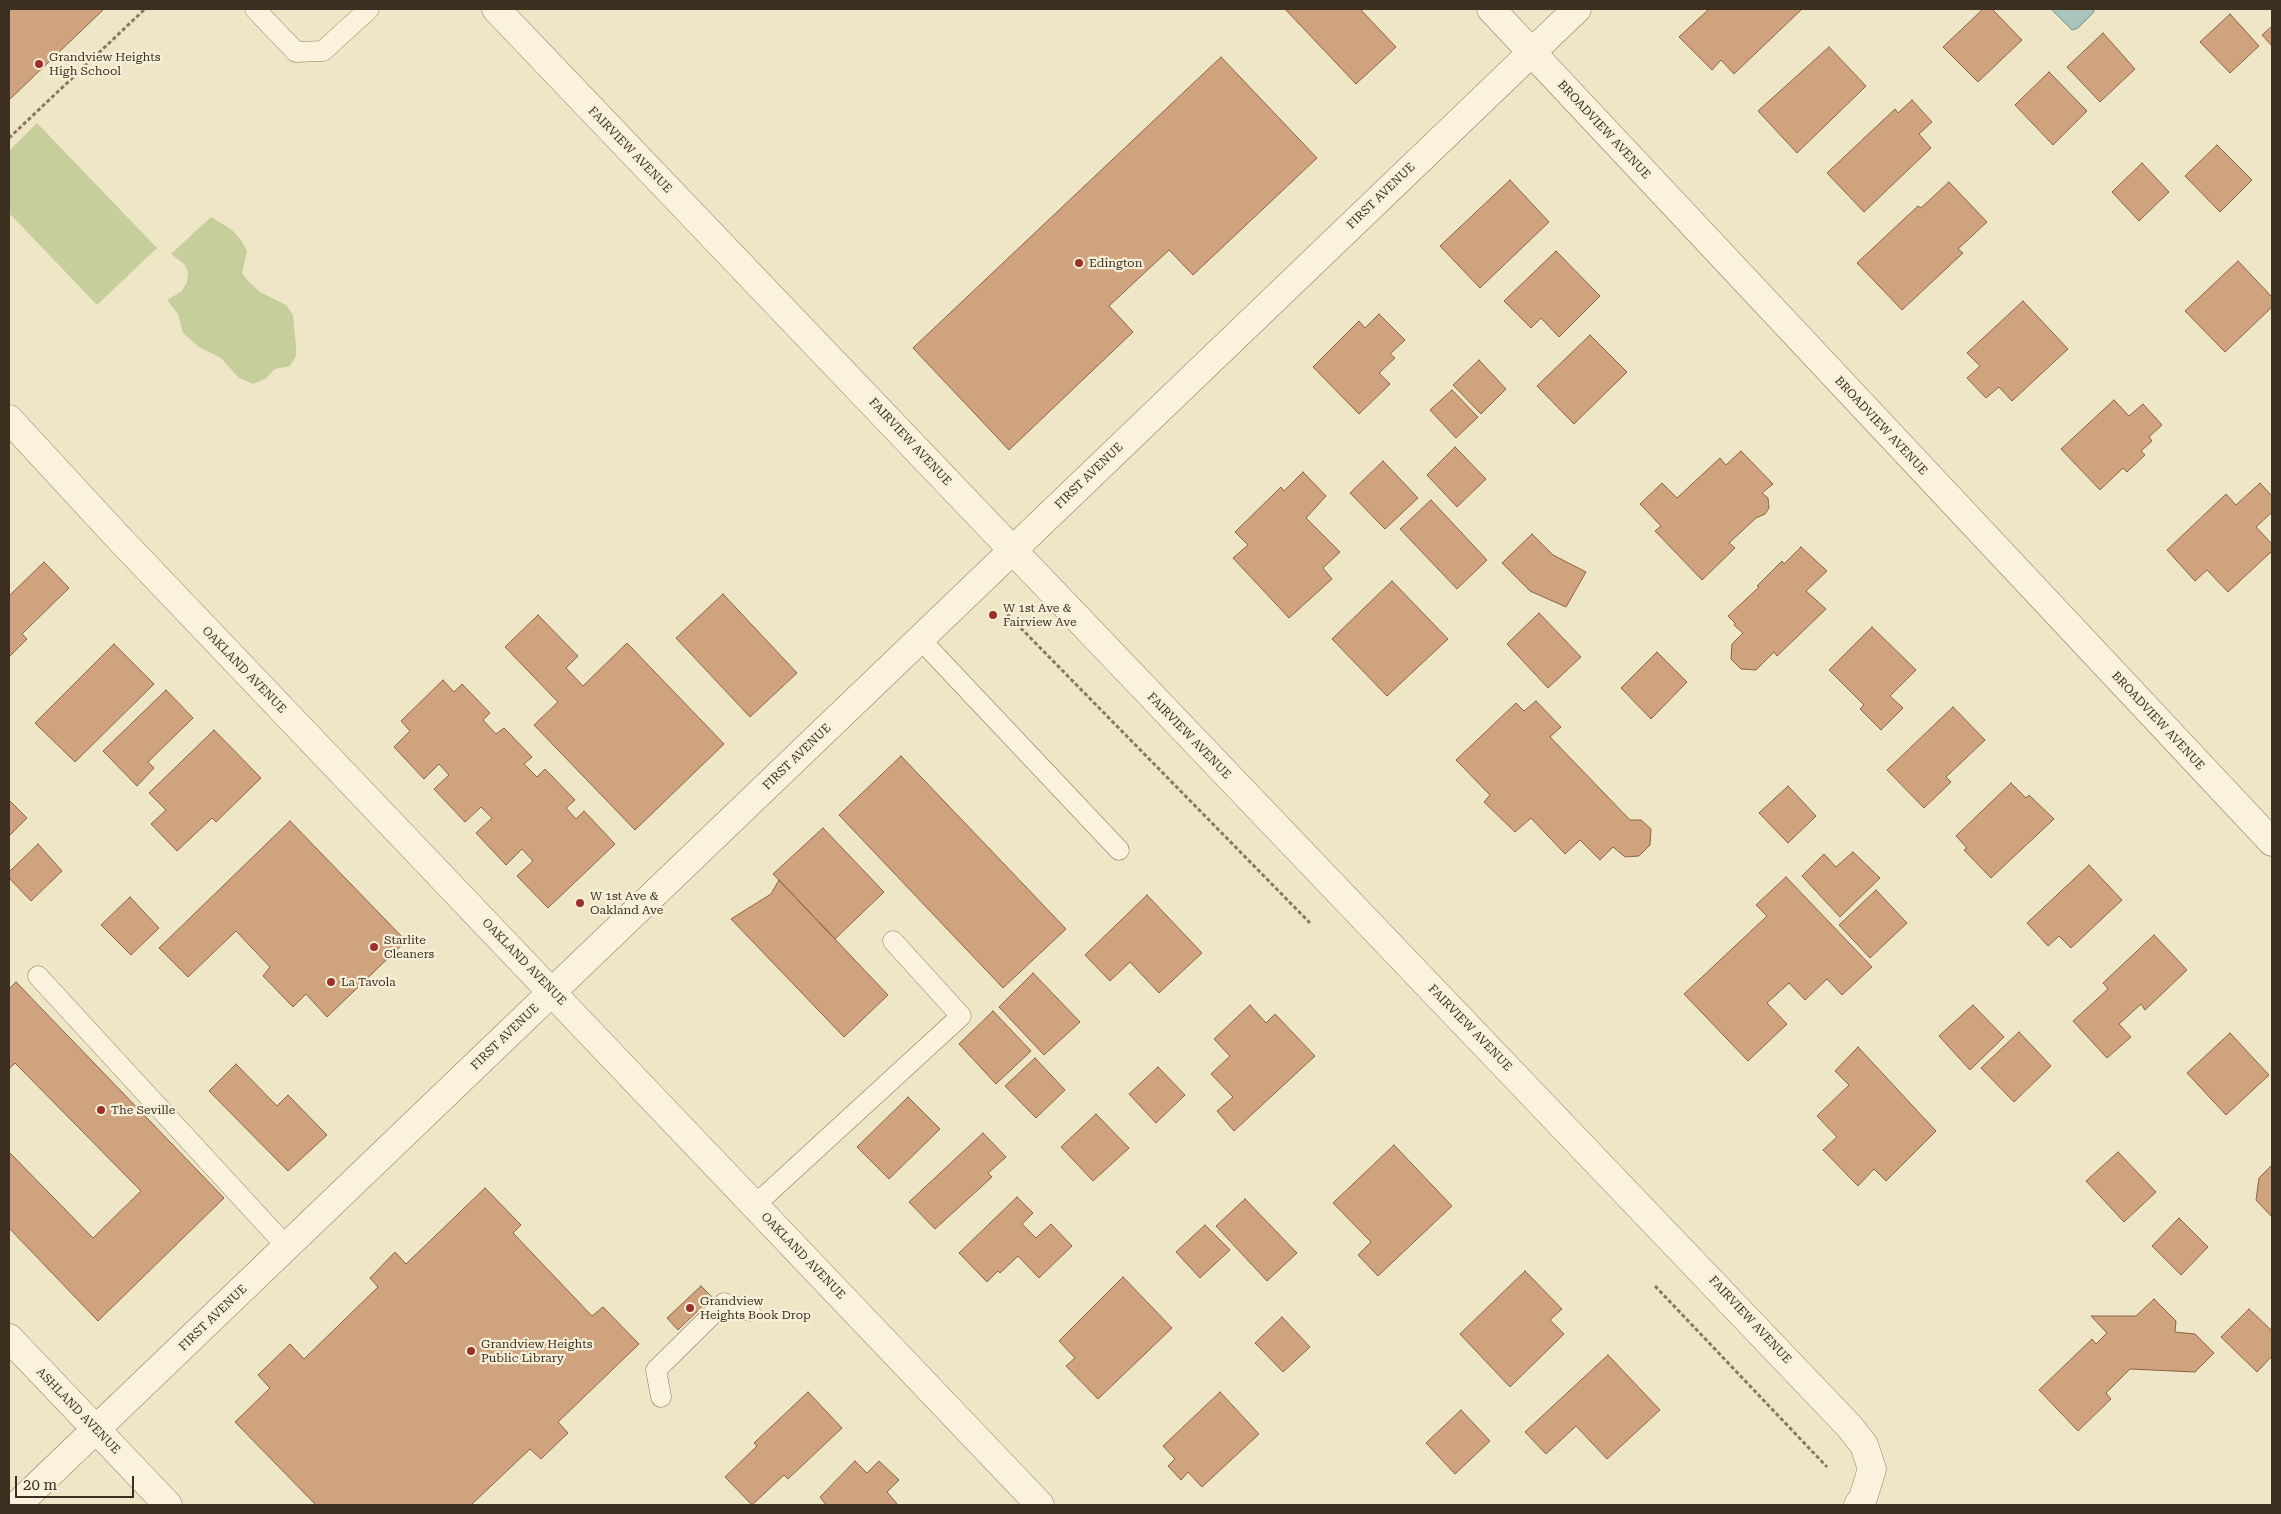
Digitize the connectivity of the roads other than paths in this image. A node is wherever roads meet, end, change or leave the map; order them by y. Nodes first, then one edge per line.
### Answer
1 (255, 9) edge
2 (369, 9) edge
3 (496, 9) edge
4 (1491, 9) edge
5 (1577, 9) edge
6 (1532, 52) junction
7 (9, 419) edge
8 (1012, 550) junction
9 (920, 639) junction
10 (2272, 842) edge
11 (1119, 850) dead end
12 (893, 942) dead end
13 (38, 976) dead end
14 (552, 992) junction
15 (755, 1205) junction
16 (286, 1247) junction
17 (750, 1311) dead end
18 (9, 1338) edge
19 (661, 1397) dead end
20 (96, 1430) junction
21 (17, 1505) edge
22 (168, 1505) edge
23 (1040, 1505) edge
24 (1858, 1505) edge

1 - 2 lane
3 - 8 street, FAIRVIEW AVENUE
4 - 6 street, BROADVIEW AVENUE
5 - 6 street, FIRST AVENUE
6 - 8 street, FIRST AVENUE
6 - 10 street, BROADVIEW AVENUE
7 - 14 street, OAKLAND AVENUE
8 - 9 street, FIRST AVENUE
8 - 24 street, FAIRVIEW AVENUE
9 - 11 lane
9 - 14 street, FIRST AVENUE
12 - 15 lane
13 - 16 lane
14 - 15 street, OAKLAND AVENUE
14 - 16 street, FIRST AVENUE
15 - 23 street, OAKLAND AVENUE
16 - 20 street, FIRST AVENUE
17 - 19 lane
18 - 20 street, ASHLAND AVENUE
20 - 21 street, FIRST AVENUE
20 - 22 street, ASHLAND AVENUE

